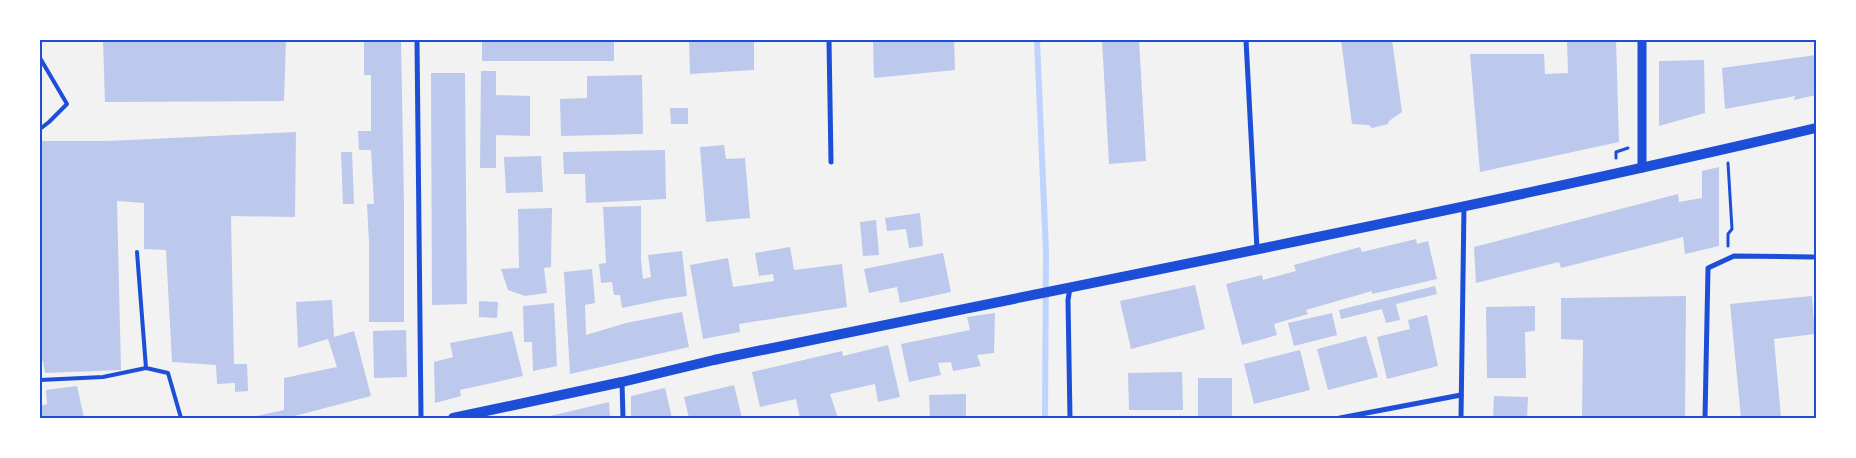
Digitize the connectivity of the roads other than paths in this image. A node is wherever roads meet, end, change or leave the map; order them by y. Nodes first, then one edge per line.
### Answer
1 (417, 40) edge
2 (829, 40) edge
3 (1246, 40) edge
4 (1642, 40) edge
5 (40, 58) edge
6 (1816, 128) edge
7 (40, 129) edge
8 (831, 162) dead end
9 (1642, 168) junction
10 (1464, 206) junction
11 (1256, 249) junction
12 (137, 252) dead end
13 (1813, 257) dead end
14 (1070, 287) junction
15 (146, 368) junction
16 (40, 380) edge
17 (622, 382) junction
18 (1461, 395) junction
19 (181, 418) edge
20 (422, 418) edge
21 (453, 418) edge
22 (623, 418) edge
23 (1070, 418) edge
24 (1340, 418) edge
25 (1461, 418) edge
26 (1705, 418) edge

1 - 20 street
2 - 8 street
3 - 11 street
4 - 9 street
5 - 7 lane
6 - 9 main road
9 - 10 main road
10 - 11 main road
10 - 18 street
11 - 14 main road
12 - 15 lane
13 - 26 street
14 - 17 main road
14 - 23 street
15 - 16 lane
15 - 19 lane
17 - 21 main road
17 - 22 street
18 - 24 street
18 - 25 street

